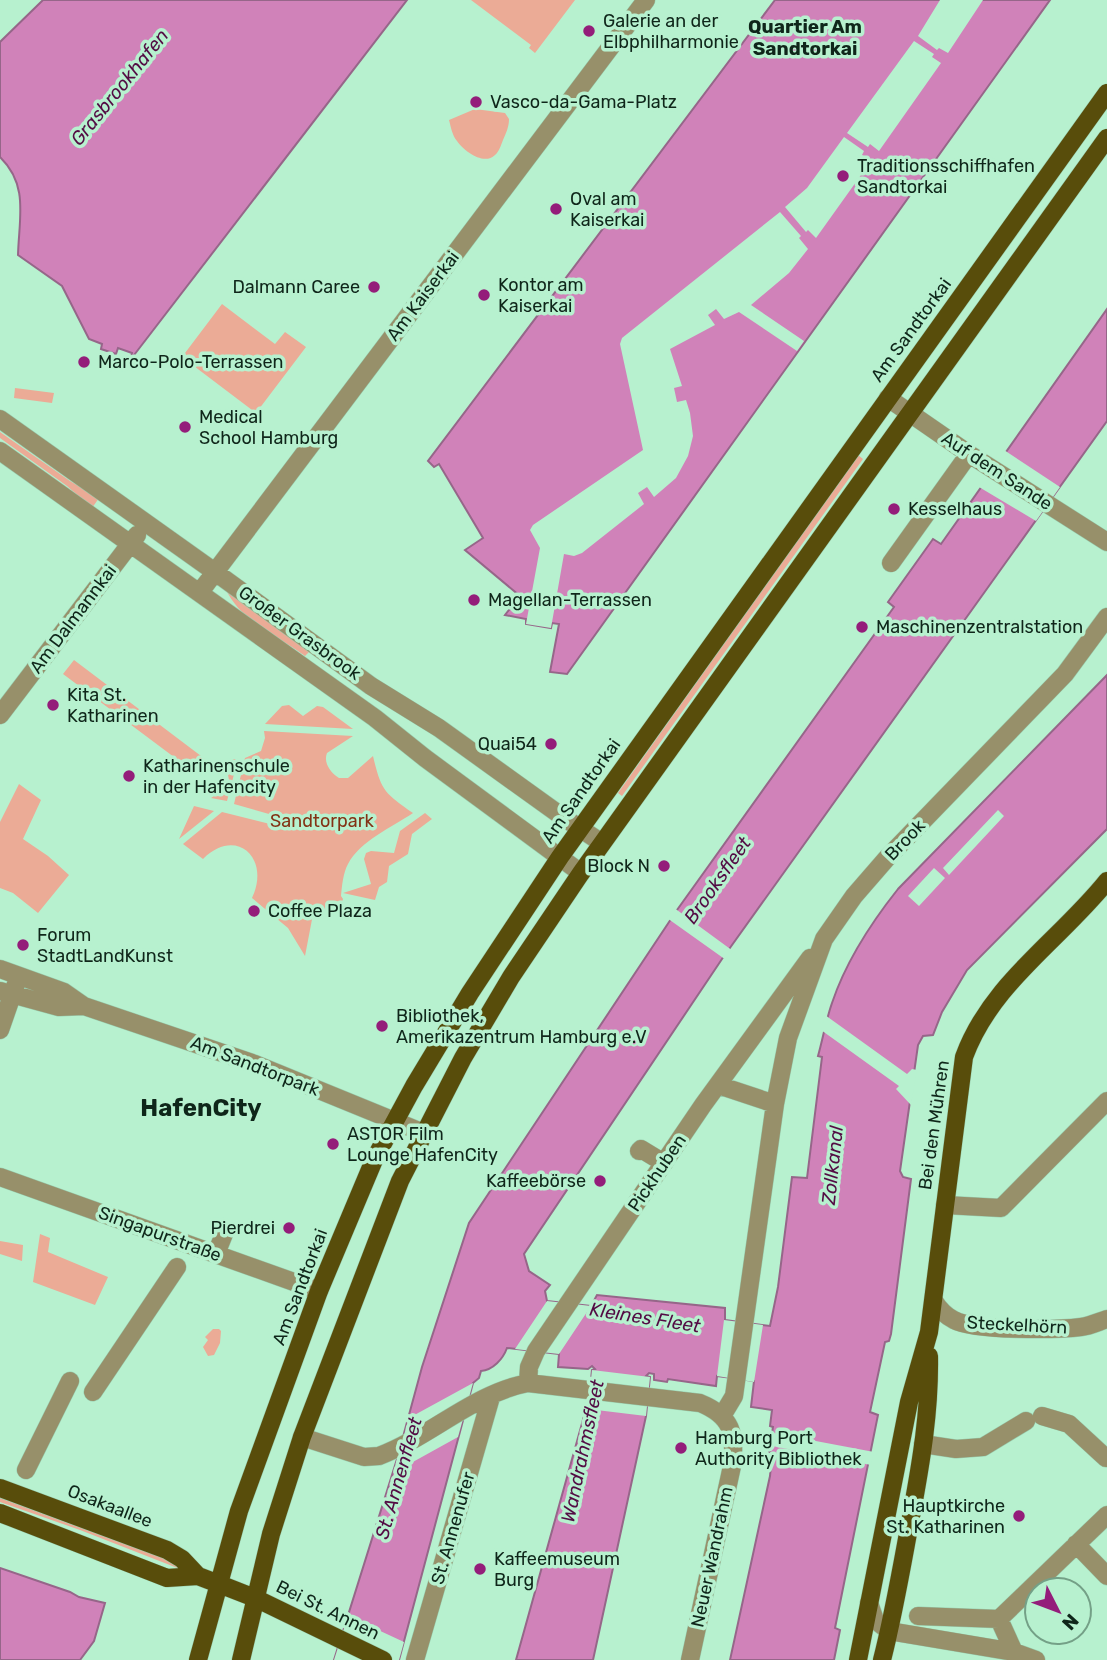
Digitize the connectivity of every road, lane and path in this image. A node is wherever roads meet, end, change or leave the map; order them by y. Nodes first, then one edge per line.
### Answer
1 (646, 0) edge
2 (1107, 93) edge
3 (1107, 138) edge
4 (888, 398) junction
5 (909, 413) junction
6 (0, 419) edge
7 (0, 451) edge
8 (969, 454) junction
9 (145, 524) junction
10 (131, 542) junction
11 (1107, 542) edge
12 (891, 563) dead end
13 (215, 572) junction
14 (200, 592) junction
15 (1107, 617) edge
16 (0, 715) edge
17 (580, 829) junction
18 (602, 842) junction
19 (560, 857) junction
20 (581, 873) junction
21 (1106, 887) edge
22 (824, 939) junction
23 (0, 969) edge
24 (20, 976) junction
25 (6, 993) edge
26 (84, 1006) junction
27 (0, 1030) edge
28 (718, 1085) junction
29 (1107, 1101) edge
30 (775, 1104) junction
31 (394, 1122) junction
32 (424, 1133) junction
33 (639, 1151) dead end
34 (664, 1163) junction
35 (0, 1177) edge
36 (944, 1205) junction
37 (224, 1234) dead end
38 (216, 1254) junction
39 (177, 1267) dead end
40 (319, 1291) junction
41 (934, 1301) junction
42 (1107, 1319) edge
43 (929, 1332) junction
44 (70, 1381) dead end
45 (528, 1383) junction
46 (93, 1392) dead end
47 (491, 1397) junction
48 (722, 1416) junction
49 (302, 1437) junction
50 (923, 1444) junction
51 (1106, 1458) edge
52 (26, 1470) dead end
53 (0, 1488) edge
54 (0, 1513) edge
55 (1107, 1515) edge
56 (1076, 1544) junction
57 (198, 1576) junction
58 (1107, 1576) edge
59 (219, 1584) junction
60 (255, 1598) junction
61 (869, 1603) junction
62 (918, 1616) dead end
63 (999, 1619) junction
64 (889, 1631) junction
65 (1014, 1651) junction
66 (198, 1660) edge
67 (241, 1660) edge
68 (383, 1660) edge
69 (415, 1660) edge
70 (690, 1660) edge
71 (858, 1660) edge
72 (882, 1660) edge
73 (1036, 1660) edge

1 - 13 street, Am Kaiserkai
2 - 4 main road, Am Sandtorkai
3 - 5 main road
4 - 5 street, Auf dem Sande
4 - 17 main road, Am Sandtorkai
5 - 8 street, Auf dem Sande
5 - 18 main road
6 - 9 street, Großer Grasbrook
7 - 10 street, Großer Grasbrook
8 - 11 street, Auf dem Sande
8 - 12 street
9 - 10 street, Am Dalmannkai
9 - 13 street, Großer Grasbrook
10 - 14 street, Großer Grasbrook
10 - 16 street, Am Dalmannkai
13 - 14 street, Am Kaiserkai
13 - 17 street, Großer Grasbrook
14 - 19 street, Großer Grasbrook
15 - 22 street, Brook
17 - 18 street, Großer Grasbrook
17 - 19 main road, Am Sandtorkai
18 - 20 main road
19 - 20 street, Großer Grasbrook
19 - 31 main road, Am Sandtorkai
20 - 32 main road
21 - 36 main road, Bei den Mühren
22 - 28 street, Pickhuben
22 - 30 street, Brook
23 - 24 street, Am Sandtorpark
24 - 25 street
24 - 26 street, Am Sandtorpark
25 - 26 street, Am Sandtorpark
25 - 27 street
26 - 31 street, Am Sandtorpark
28 - 30 street
28 - 34 street, Pickhuben
29 - 36 street
30 - 48 street, Brook
31 - 32 street, Am Sandtorpark
31 - 40 main road, Am Sandtorkai
32 - 49 main road
33 - 34 street
34 - 45 street, Pickhuben
35 - 38 street, Singapurstraße
36 - 41 main road, Bei den Mühren
37 - 38 street
38 - 40 street, Singapurstraße
39 - 46 street, Singapurstraße
40 - 59 main road, Am Sandtorkai
41 - 42 street, Steckelhörn
41 - 43 main road, Bei den Mühren
43 - 50 main road
43 - 61 main road
44 - 52 street
45 - 47 street
45 - 48 street
47 - 49 street
47 - 69 street, St. Annenufer
48 - 70 street, Neuer Wandrahm
49 - 60 main road
50 - 51 street
50 - 64 main road
53 - 57 main road, Osakaallee
54 - 57 main road, Osakaallee
55 - 56 street
56 - 58 street
56 - 63 street
57 - 59 main road, Osakaallee
59 - 60 main road, Osakaallee
59 - 66 main road, Am Sandtorkai
60 - 67 main road
60 - 68 main road, Bei St. Annen
61 - 64 street
61 - 71 main road
62 - 63 street
63 - 65 street
64 - 65 street
64 - 72 main road
65 - 73 street

